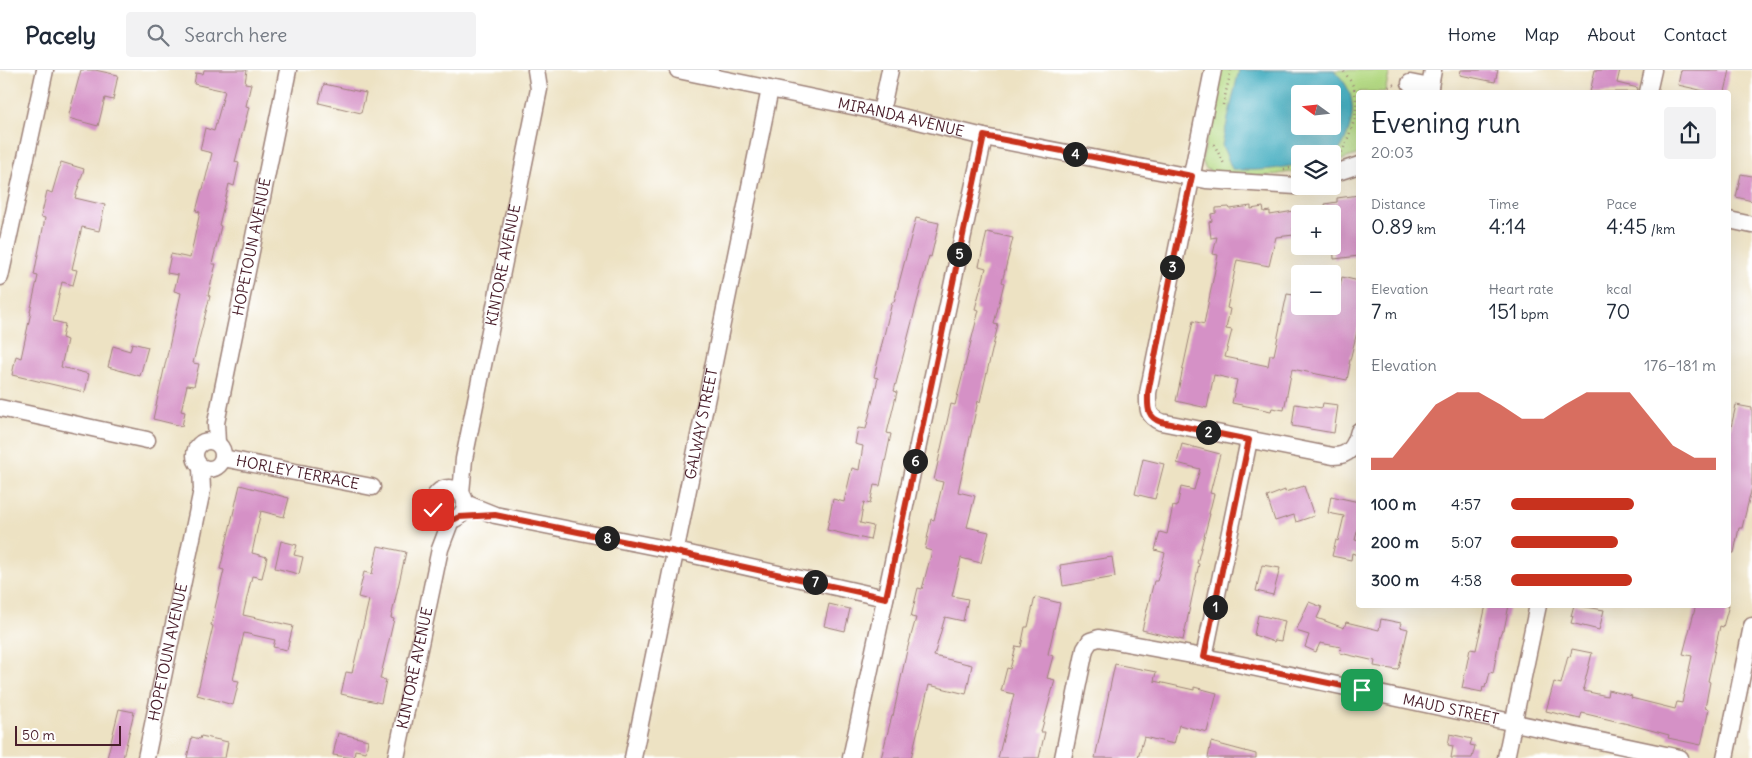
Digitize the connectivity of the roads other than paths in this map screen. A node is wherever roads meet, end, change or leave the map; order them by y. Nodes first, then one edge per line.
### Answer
1 (45, 70) edge
2 (288, 70) edge
3 (536, 70) edge
4 (678, 70) edge
5 (890, 70) edge
6 (1213, 70) edge
7 (1433, 70) edge
8 (1653, 70) edge
9 (1403, 80) road end
10 (770, 89) junction
11 (1429, 90) edge
12 (1648, 90) edge
13 (881, 112) junction
14 (984, 136) junction
15 (1356, 166) edge
16 (1341, 171) edge
17 (1192, 176) junction
18 (1291, 186) edge
19 (1731, 220) edge
20 (1752, 225) edge
21 (0, 277) edge
22 (0, 408) edge
23 (147, 440) dead end
24 (1249, 440) junction
25 (1356, 440) edge
26 (212, 456) junction
27 (372, 487) dead end
28 (454, 507) junction
29 (676, 552) junction
30 (886, 598) junction
31 (1537, 608) edge
32 (1752, 626) edge
33 (1204, 657) junction
34 (1513, 722) junction
35 (146, 758) edge
36 (396, 758) edge
37 (633, 758) edge
38 (851, 758) edge
39 (1063, 758) edge
40 (1506, 758) edge
41 (1680, 758) edge
42 (1724, 758) edge

1 - 21 street
2 - 26 street, HOPETOUN AVENUE
3 - 28 street, KINTORE AVENUE
4 - 10 street, MIRANDA AVENUE
5 - 13 street
6 - 17 street
7 - 11 street
8 - 12 street
9 - 11 street
10 - 13 street, MIRANDA AVENUE
10 - 29 street, GALWAY STREET
13 - 14 street, MIRANDA AVENUE
14 - 17 street, MIRANDA AVENUE
14 - 30 street
15 - 16 street
17 - 18 street, MIRANDA AVENUE
17 - 24 street
19 - 20 street
22 - 23 street
24 - 25 street
24 - 33 street
26 - 27 street, HORLEY TERRACE
26 - 35 street, HOPETOUN AVENUE
28 - 29 street
28 - 36 street, KINTORE AVENUE
29 - 30 street
29 - 37 street, GALWAY STREET
30 - 38 street
31 - 34 street
32 - 42 street
33 - 34 street, MAUD STREET
33 - 39 street, MAUD STREET
34 - 40 street
34 - 41 street, MAUD STREET

